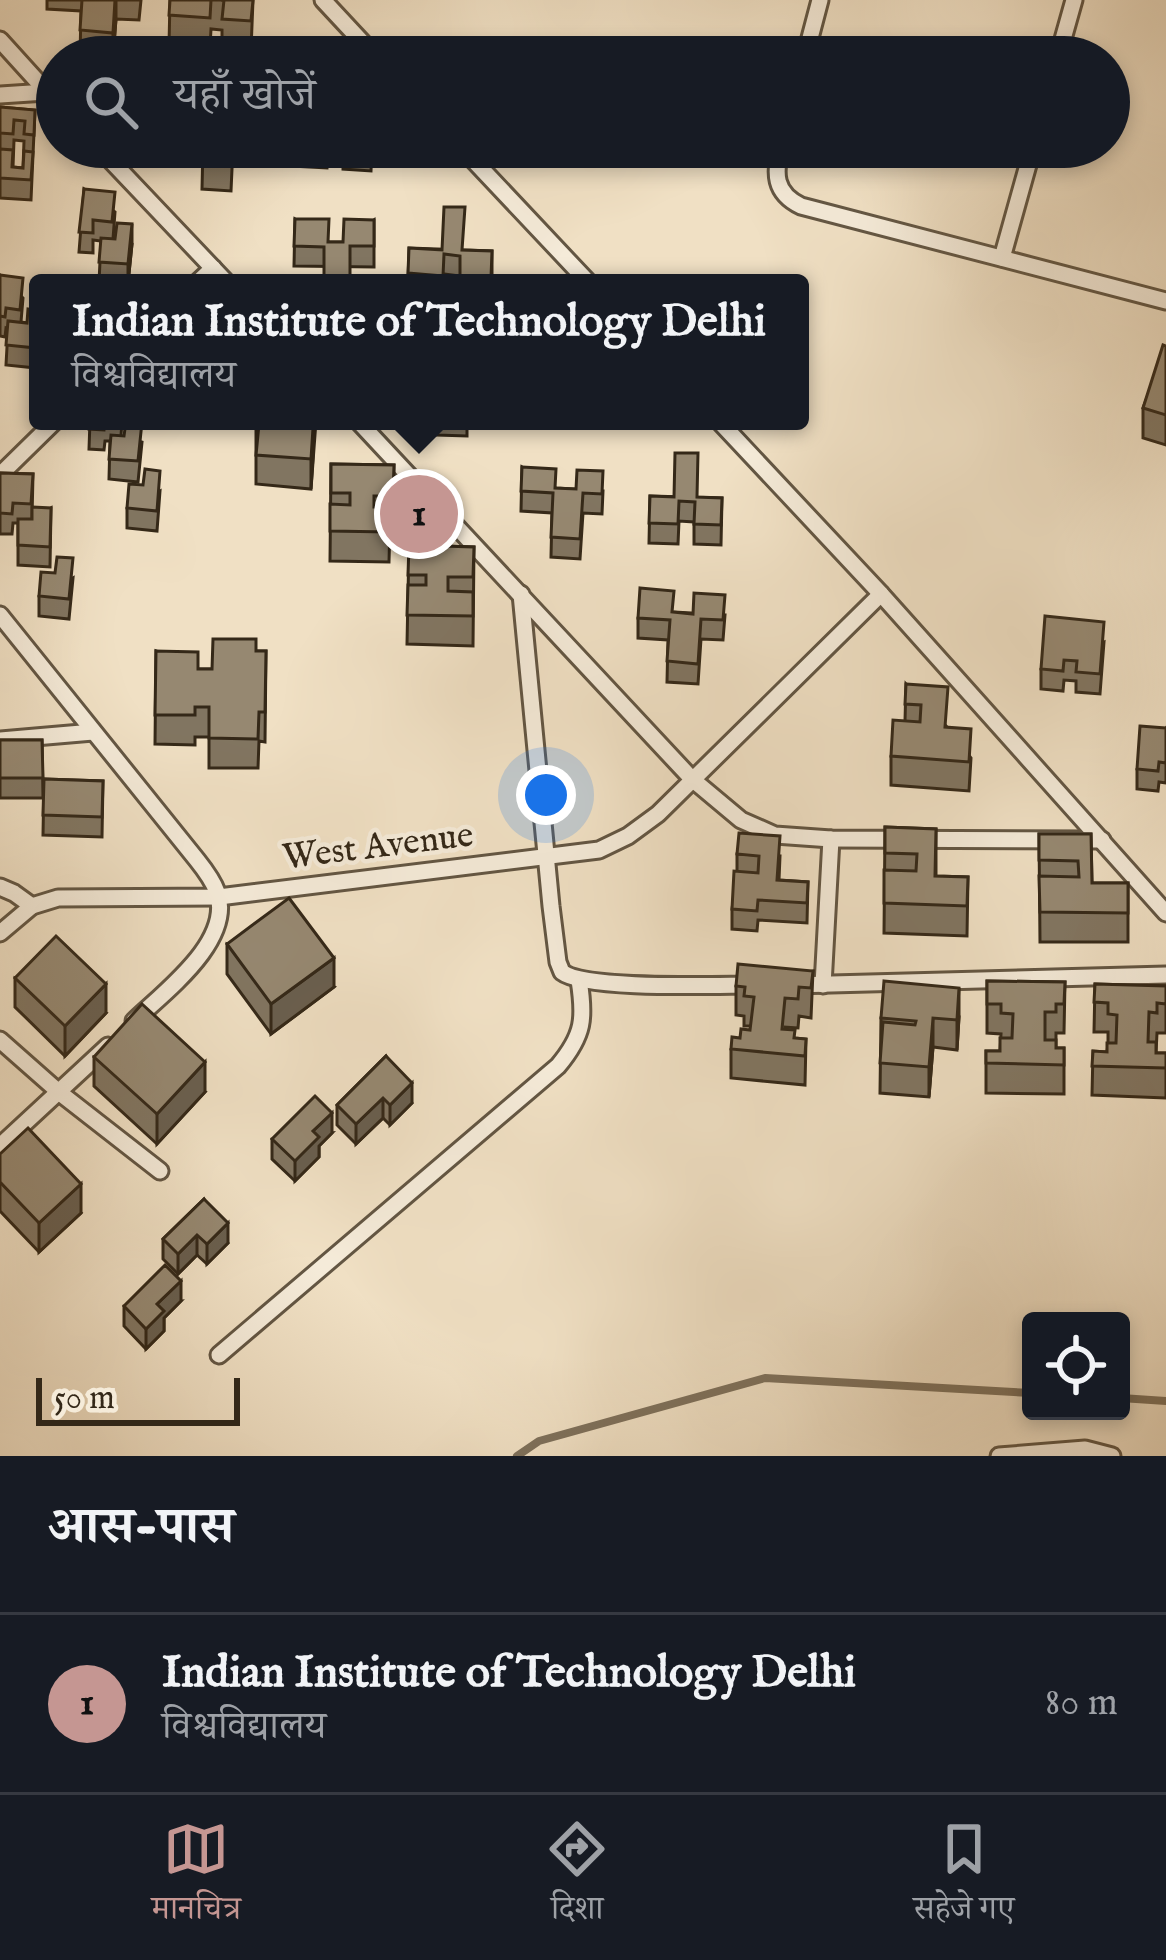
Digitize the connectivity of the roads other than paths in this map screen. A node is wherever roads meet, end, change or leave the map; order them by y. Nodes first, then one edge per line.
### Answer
1 (323, 0) edge
2 (820, 0) edge
3 (1074, 0) edge
4 (356, 36) edge
5 (811, 36) edge
6 (1064, 36) edge
7 (0, 40) edge
8 (36, 80) edge
9 (0, 94) edge
10 (36, 97) edge
11 (118, 168) edge
12 (481, 168) edge
13 (776, 168) edge
14 (1027, 168) edge
15 (1002, 258) junction
16 (213, 268) junction
17 (207, 274) edge
18 (219, 274) edge
19 (581, 274) edge
20 (1166, 301) edge
21 (47, 430) edge
22 (366, 430) edge
23 (727, 430) edge
24 (0, 475) edge
25 (521, 594) junction
26 (881, 594) junction
27 (0, 615) edge
28 (93, 732) junction
29 (0, 740) edge
30 (692, 778) junction
31 (831, 838) junction
32 (1102, 840) junction
33 (546, 858) junction
34 (0, 887) edge
35 (219, 897) junction
36 (32, 906) junction
37 (1166, 913) edge
38 (0, 933) edge
39 (1166, 976) edge
40 (579, 980) junction
41 (823, 985) junction
42 (0, 1040) edge
43 (60, 1093) junction
44 (0, 1146) edge
45 (160, 1171) dead end
46 (219, 1355) dead end
47 (999, 1456) edge
48 (1112, 1456) edge

1 - 4 lane
2 - 5 lane
3 - 6 lane
7 - 8 lane
9 - 10 lane
11 - 16 lane
12 - 19 lane
13 - 15 lane
14 - 15 lane
15 - 20 lane
16 - 17 lane
16 - 18 lane
21 - 24 lane
22 - 25 lane
23 - 26 lane
25 - 30 lane
25 - 33 lane
26 - 30 lane, West Avenue
26 - 32 lane
27 - 28 lane
28 - 29 lane
28 - 35 lane
30 - 31 lane
30 - 33 lane, West Avenue
31 - 32 lane
31 - 41 lane
32 - 37 lane
33 - 35 lane, West Avenue
33 - 40 lane
34 - 36 lane
35 - 36 lane, West Avenue
35 - 43 lane
36 - 38 lane
39 - 41 lane
40 - 41 lane
40 - 46 lane
42 - 43 lane
43 - 44 lane
43 - 45 lane
47 - 48 lane

